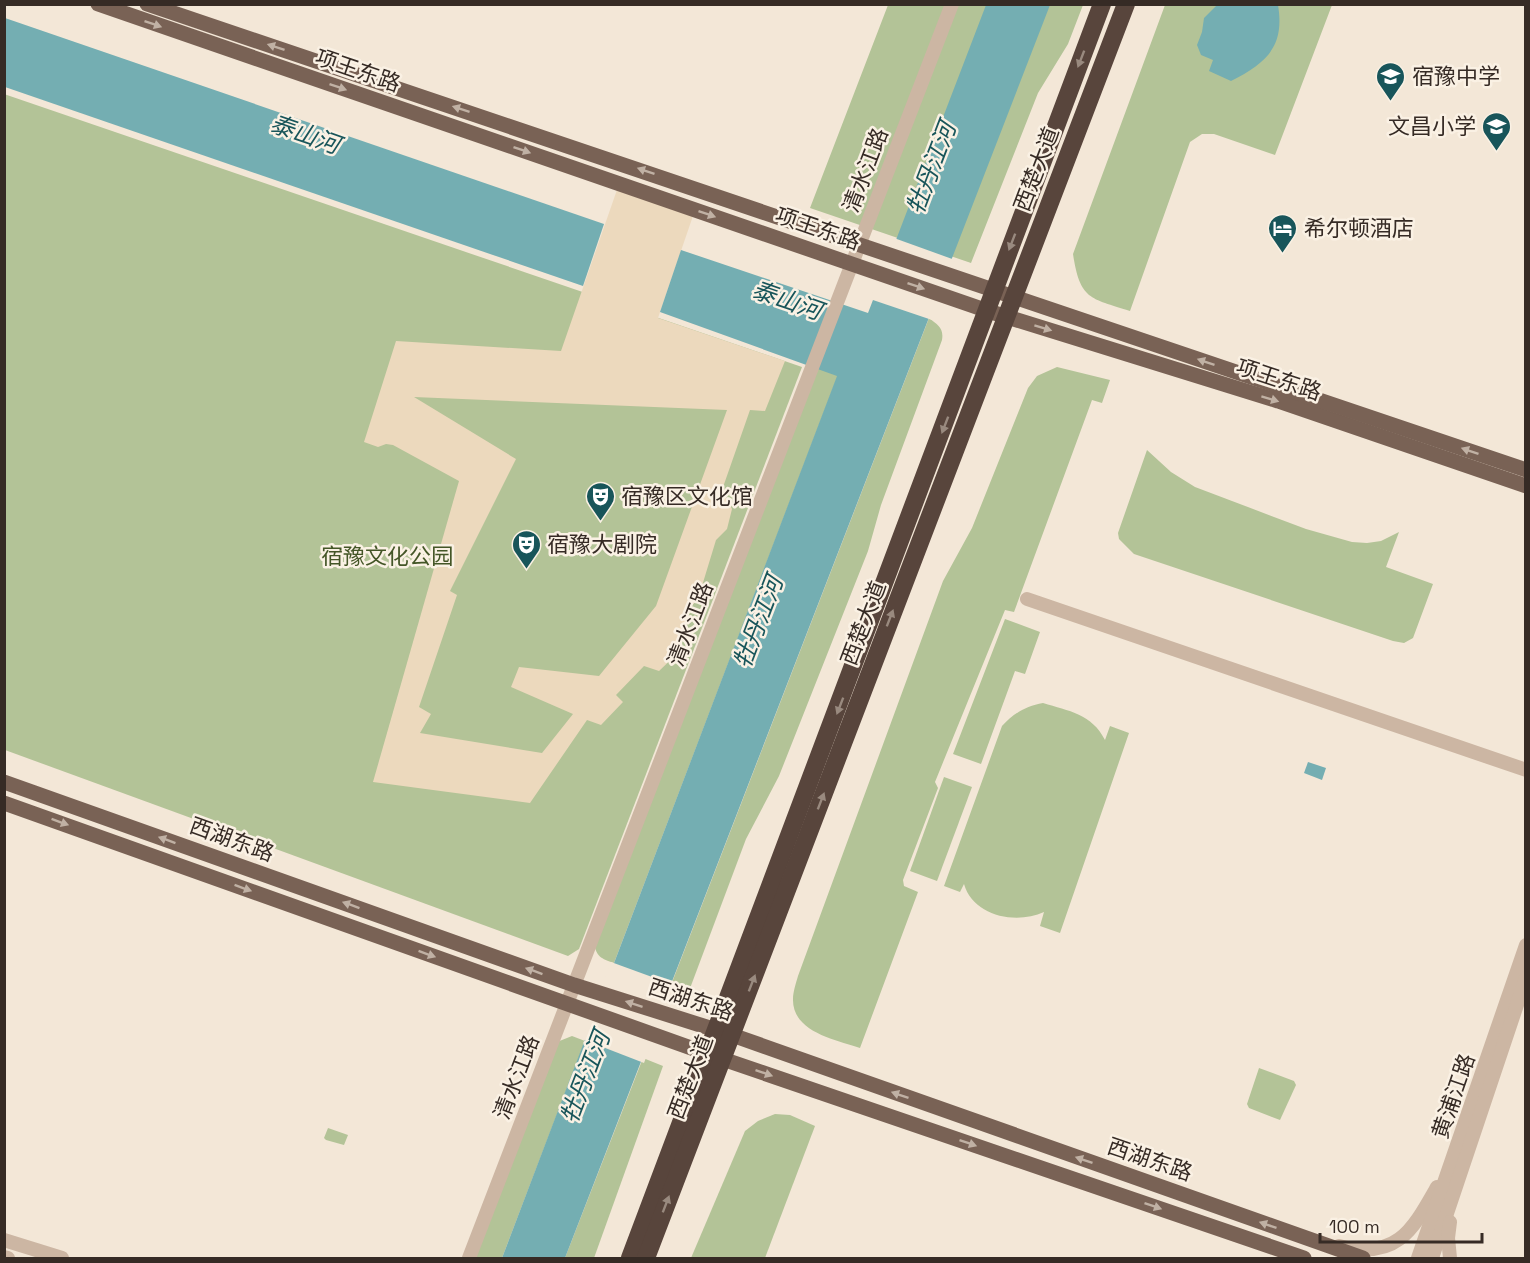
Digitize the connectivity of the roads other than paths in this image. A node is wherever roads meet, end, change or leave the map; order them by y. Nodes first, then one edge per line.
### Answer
1 (98, 4) edge
2 (147, 4) edge
3 (952, 4) edge
4 (1102, 4) edge
5 (1126, 4) edge
6 (859, 244) junction
7 (851, 264) junction
8 (994, 290) junction
9 (1012, 297) junction
10 (996, 314) junction
11 (1526, 470) edge
12 (1526, 486) edge
13 (1027, 598) dead end
14 (1526, 770) edge
15 (4, 782) edge
16 (4, 803) edge
17 (1526, 945) edge
18 (1526, 978) edge
19 (574, 985) junction
20 (566, 1004) junction
21 (725, 1033) junction
22 (716, 1057) junction
23 (1460, 1154) junction
24 (1299, 1236) junction
25 (4, 1240) edge
26 (1300, 1257) edge
27 (62, 1258) edge
28 (469, 1258) edge
29 (630, 1258) edge
30 (646, 1258) edge
31 (1362, 1258) edge
32 (1418, 1258) edge
33 (1432, 1258) edge
34 (1450, 1258) edge

1 -> 7 main road, 项王东路
6 -> 2 main road, 项王东路
3 - 6 street, 清水江路
4 -> 8 highway, 西楚大道
5 - 9 highway, 西楚大道
6 - 7 street, 清水江路
6 - 8 main road, 项王东路
7 -> 10 main road, 项王东路
7 - 19 street, 清水江路
8 - 9 main road, 项王东路
8 - 10 highway, 西楚大道
9 - 10 highway, 西楚大道
11 -> 9 main road, 项王东路
10 -> 12 main road, 项王东路
10 - 21 highway, 西楚大道
13 - 14 street
19 -> 15 main road, 西湖东路
16 -> 20 main road, 西湖东路
17 - 23 street, 黄浦江路
18 - 23 street, 黄浦江路
19 - 20 street, 清水江路
21 -> 19 main road, 西湖东路
20 - 22 main road, 西湖东路
20 - 28 street, 清水江路
21 - 22 highway, 西楚大道
24 -> 21 main road, 西湖东路
22 -> 26 main road, 西湖东路
22 - 29 highway, 西楚大道
30 -> 22 highway, 西楚大道
23 - 24 street
23 - 32 street, 黄浦江路
23 - 33 street, 黄浦江路
23 - 34 street
24 - 31 main road, 西湖东路
25 - 27 street

